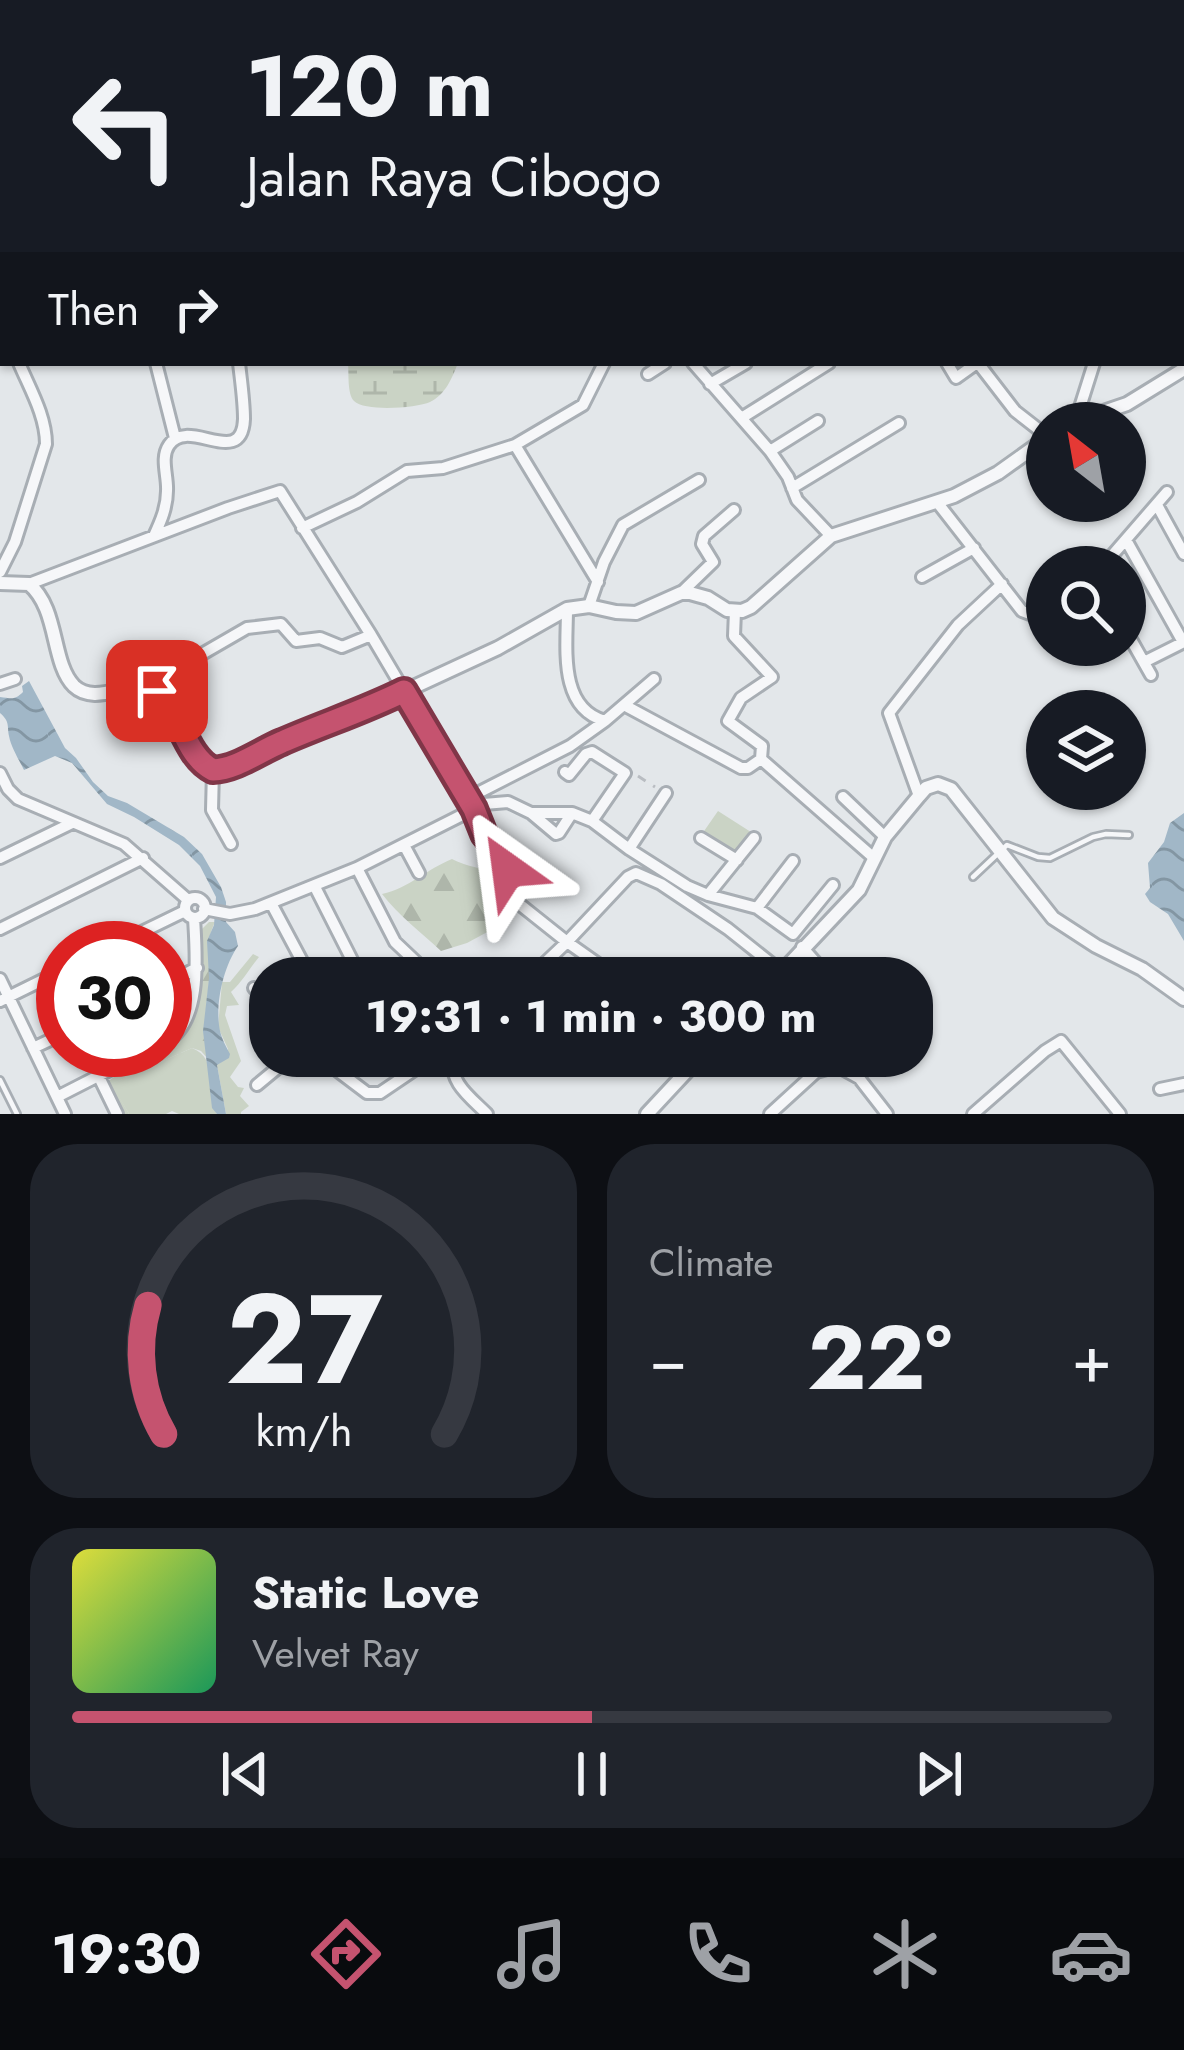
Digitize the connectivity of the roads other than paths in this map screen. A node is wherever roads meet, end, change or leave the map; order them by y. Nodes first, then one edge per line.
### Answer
1 (20, 366) edge
2 (157, 366) edge
3 (239, 366) edge
4 (603, 366) edge
5 (660, 366) edge
6 (695, 366) edge
7 (741, 366) edge
8 (824, 366) edge
9 (949, 366) edge
10 (973, 366) edge
11 (979, 366) edge
12 (1093, 366) edge
13 (1184, 369) edge
14 (648, 374) dead end
15 (710, 384) junction
16 (1081, 402) edge
17 (1130, 402) edge
18 (743, 417) junction
19 (1026, 419) edge
20 (818, 422) dead end
21 (899, 423) dead end
22 (175, 438) junction
23 (515, 445) junction
24 (770, 451) junction
25 (1026, 452) edge
26 (699, 481) dead end
27 (791, 488) junction
28 (1167, 493) dead end
29 (937, 502) junction
30 (1157, 505) junction
31 (734, 510) dead end
32 (1184, 520) edge
33 (302, 528) junction
34 (1170, 528) junction
35 (154, 536) junction
36 (831, 536) junction
37 (1126, 540) junction
38 (1121, 546) edge
39 (974, 548) junction
40 (1184, 554) edge
41 (0, 572) edge
42 (922, 577) dead end
43 (598, 582) junction
44 (0, 583) edge
45 (28, 584) junction
46 (1002, 584) junction
47 (680, 593) junction
48 (589, 606) junction
49 (567, 609) junction
50 (734, 611) junction
51 (1026, 612) edge
52 (371, 634) junction
53 (1183, 642) edge
54 (1146, 661) edge
55 (1146, 666) edge
56 (1151, 675) dead end
57 (16, 679) dead end
58 (653, 680) dead end
59 (0, 684) edge
60 (145, 687) junction
61 (404, 691) junction
62 (624, 705) junction
63 (605, 721) junction
64 (761, 759) junction
65 (213, 770) junction
66 (565, 772) dead end
67 (0, 773) edge
68 (4, 791) edge
69 (666, 794) road end
70 (919, 796) junction
71 (843, 797) dead end
72 (471, 804) junction
73 (531, 813) junction
74 (572, 813) junction
75 (592, 821) junction
76 (72, 823) junction
77 (1129, 836) dead end
78 (885, 837) junction
79 (701, 838) dead end
80 (754, 838) dead end
81 (231, 844) dead end
82 (404, 844) junction
83 (629, 849) junction
84 (1000, 849) junction
85 (0, 858) edge
86 (143, 858) junction
87 (874, 858) junction
88 (737, 860) junction
89 (793, 862) dead end
90 (357, 868) junction
91 (419, 873) dead end
92 (973, 877) dead end
93 (832, 885) dead end
94 (315, 887) junction
95 (708, 895) junction
96 (272, 903) junction
97 (758, 908) junction
98 (193, 910) junction
99 (169, 921) edge
100 (0, 929) edge
101 (567, 942) junction
102 (802, 947) junction
103 (300, 957) edge
104 (350, 957) edge
105 (411, 957) edge
106 (551, 957) edge
107 (588, 957) edge
108 (759, 957) edge
109 (794, 957) edge
110 (811, 957) edge
111 (197, 968) junction
112 (192, 970) edge
113 (0, 979) edge
114 (36, 983) edge
115 (192, 990) edge
116 (4, 999) edge
117 (1184, 999) edge
118 (36, 1047) edge
119 (33, 1048) junction
120 (94, 1077) edge
121 (99, 1077) edge
122 (267, 1077) edge
123 (346, 1077) edge
124 (404, 1077) edge
125 (453, 1077) edge
126 (681, 1077) edge
127 (811, 1077) edge
128 (854, 1077) edge
129 (0, 1080) edge
130 (1184, 1084) edge
131 (257, 1085) dead end
132 (1160, 1089) dead end
133 (57, 1097) junction
134 (16, 1114) edge
135 (65, 1114) edge
136 (117, 1114) edge
137 (487, 1114) edge
138 (646, 1114) edge
139 (770, 1114) edge
140 (886, 1114) edge
141 (973, 1114) edge
142 (1120, 1114) edge

1 - 41 street
2 - 22 street
3 - 22 street
4 - 23 street
5 - 14 street
6 - 15 street
7 - 15 street
8 - 18 street
9 - 10 street
11 - 19 street
12 - 16 street
13 - 17 street
15 - 18 street
18 - 24 street
20 - 24 street
21 - 27 street
22 - 35 street
23 - 33 street
23 - 43 street
24 - 27 street
25 - 29 street
26 - 43 street
27 - 36 street
28 - 30 street
29 - 36 street
29 - 39 street
30 - 34 street
30 - 37 street
31 - 47 street
32 - 34 street
33 - 35 street
33 - 52 street
34 - 40 street
35 - 45 street
36 - 50 street
37 - 38 street
37 - 53 street
39 - 42 street
39 - 46 street
43 - 48 street
44 - 45 street
45 - 60 street
46 - 51 street
46 - 70 street
47 - 48 street
47 - 50 street
48 - 49 street
49 - 61 street
49 - 63 street
50 - 64 street
52 - 60 street
52 - 61 street
53 - 54 street
55 - 56 street
57 - 59 street
58 - 62 street
60 - 65 street
61 - 65 street
61 - 72 street
62 - 63 street
62 - 64 street
63 - 72 street
64 - 87 street
65 - 81 street
66 - 75 street
67 - 68 street
68 - 76 street
69 - 83 street
70 - 78 street
70 - 84 street
71 - 78 street
72 - 73 street
72 - 82 street
72 - 101 street
73 - 74 street
73 - 74 street
74 - 75 street
75 - 83 street
76 - 85 street
76 - 86 street
77 - 84 lane
78 - 87 street
79 - 88 street
80 - 88 street
82 - 90 street
82 - 91 street
83 - 95 street
84 - 92 lane
84 - 117 street
86 - 98 street
86 - 100 street
87 - 102 street
88 - 95 street
89 - 97 street
90 - 94 street
90 - 105 street
93 - 97 street
94 - 96 street
94 - 104 street
95 - 97 street
96 - 98 street
96 - 103 street
98 - 99 street
98 - 111 street
101 - 106 street
101 - 107 street
101 - 108 street
102 - 109 street
102 - 110 street
111 - 112 street
111 - 115 street
113 - 116 street
114 - 116 street
116 - 119 street
118 - 119 street
119 - 133 street
120 - 133 street
121 - 136 street
122 - 131 street
123 - 124 street
125 - 137 street
126 - 138 street
127 - 139 street
128 - 140 street
129 - 134 lane
130 - 132 street
133 - 135 street
141 - 142 street

